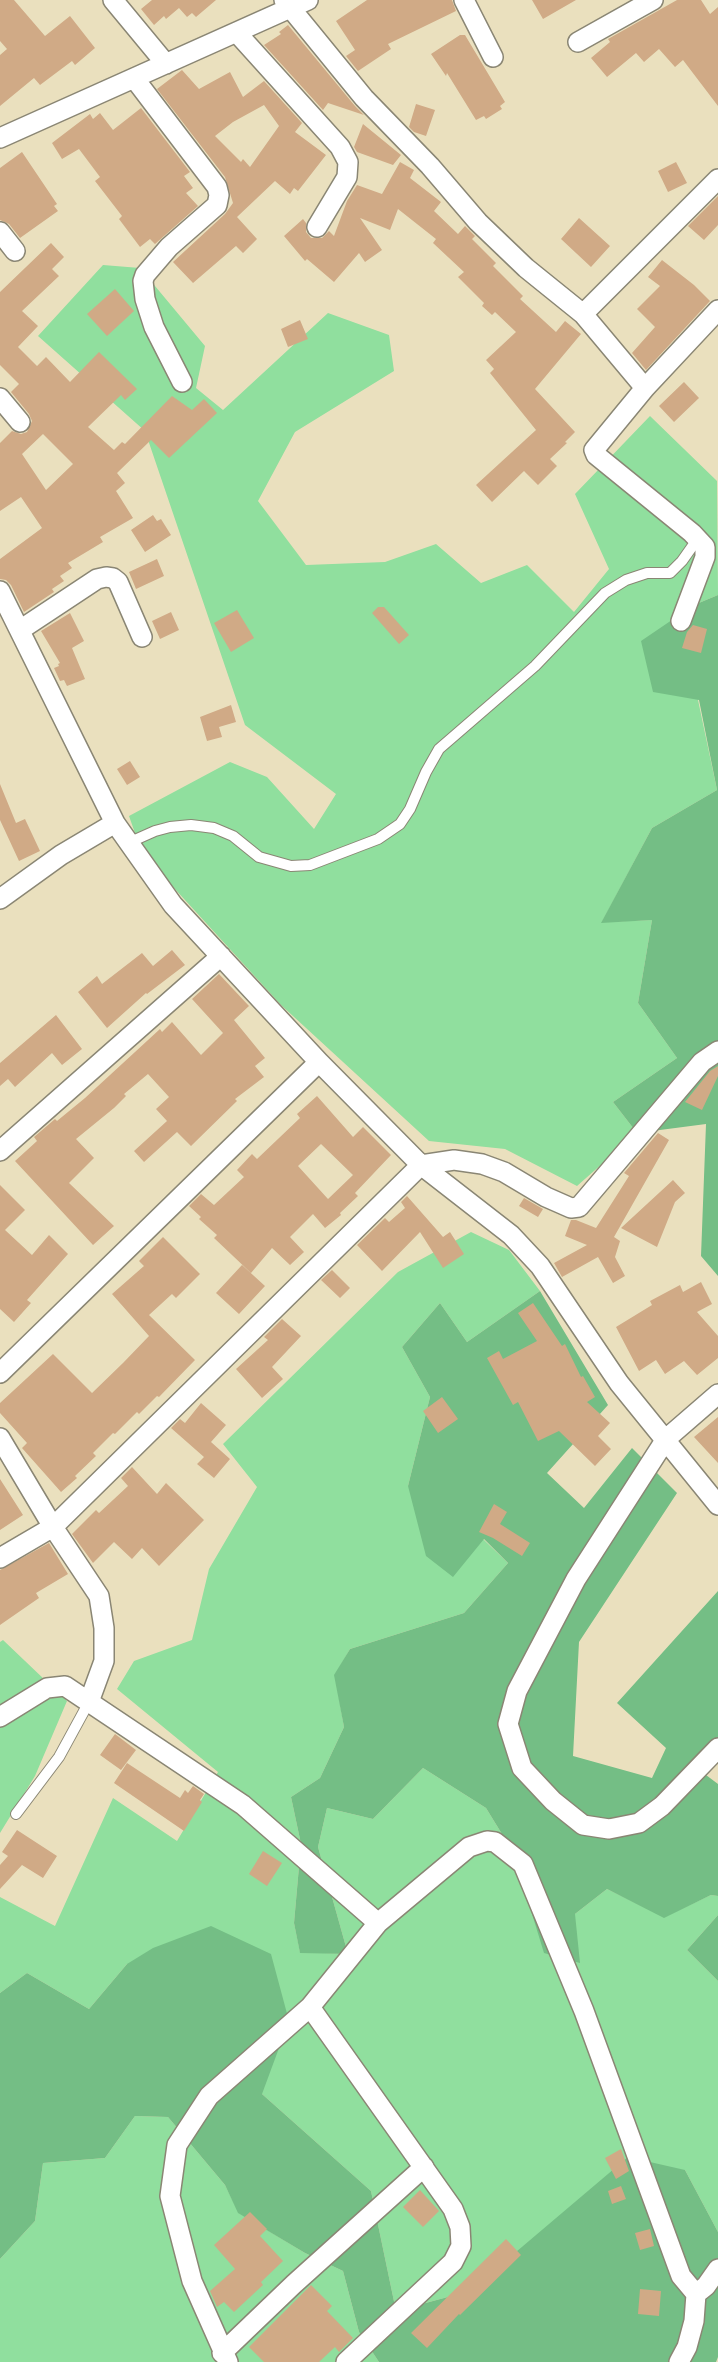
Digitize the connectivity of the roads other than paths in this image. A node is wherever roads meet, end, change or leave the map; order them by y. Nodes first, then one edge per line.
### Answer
1 (113, 0) edge
2 (464, 0) edge
3 (653, 0) edge
4 (294, 2) edge
5 (237, 33) junction
6 (578, 42) dead end
7 (493, 57) dead end
8 (166, 64) junction
9 (134, 78) junction
10 (0, 138) edge
11 (718, 179) edge
12 (317, 227) dead end
13 (0, 232) edge
14 (15, 251) dead end
15 (718, 310) edge
16 (583, 314) junction
17 (182, 382) dead end
18 (645, 388) junction
19 (0, 398) edge
20 (20, 422) dead end
21 (695, 536) junction
22 (0, 591) edge
23 (681, 621) dead end
24 (20, 629) junction
25 (142, 637) dead end
26 (115, 823) junction
27 (128, 843) junction
28 (0, 899) edge
29 (221, 956) junction
30 (718, 1051) edge
31 (319, 1062) junction
32 (0, 1151) edge
33 (421, 1165) junction
34 (0, 1373) edge
35 (718, 1394) edge
36 (0, 1438) edge
37 (666, 1439) junction
38 (718, 1505) edge
39 (53, 1527) junction
40 (0, 1558) edge
41 (89, 1702) junction
42 (0, 1717) edge
43 (718, 1748) edge
44 (16, 1814) dead end
45 (378, 1923) junction
46 (310, 2007) junction
47 (424, 2167) junction
48 (718, 2269) edge
49 (695, 2294) junction
50 (225, 2357) edge
51 (346, 2362) edge
52 (679, 2362) edge

1 - 8 street
2 - 7 street
3 - 6 street
4 - 5 street
4 - 16 street
5 - 8 street
5 - 12 street
8 - 9 street
9 - 10 street
9 - 17 street
11 - 16 street
13 - 14 street
15 - 18 street
16 - 18 street
18 - 21 street
19 - 20 street
21 - 23 street
21 - 27 lane
22 - 24 street
24 - 25 street
24 - 26 street
26 - 27 street
26 - 28 street
27 - 29 street
29 - 31 street
29 - 32 street
30 - 33 street
31 - 33 street
31 - 34 street
33 - 37 street
33 - 39 street
35 - 37 street
36 - 39 street
37 - 38 street
37 - 43 street
39 - 40 street
39 - 41 street
41 - 42 street
41 - 44 lane
41 - 45 street
45 - 46 street
45 - 49 street
46 - 47 street
46 - 50 street
47 - 50 street
47 - 51 street
48 - 49 street
49 - 52 street

